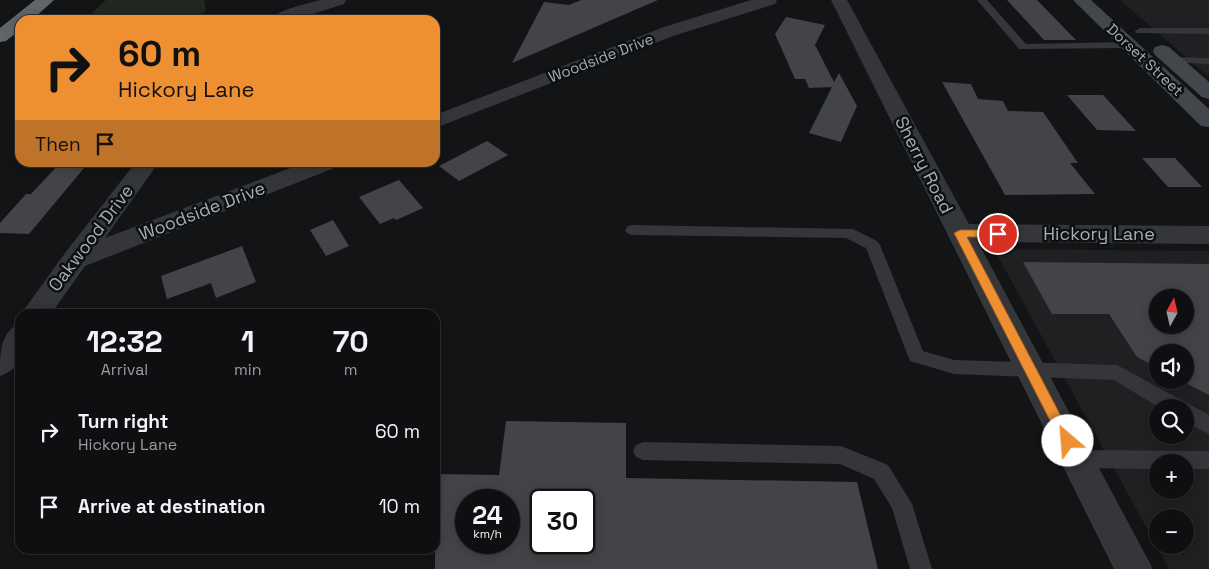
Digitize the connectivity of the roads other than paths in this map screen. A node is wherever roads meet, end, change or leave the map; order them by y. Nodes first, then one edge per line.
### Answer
1 (46, 0) edge
2 (338, 0) edge
3 (769, 0) edge
4 (839, 0) edge
5 (982, 0) edge
6 (1081, 0) edge
7 (1105, 0) edge
8 (27, 15) edge
9 (289, 15) edge
10 (15, 25) edge
11 (1209, 31) edge
12 (0, 37) edge
13 (1134, 38) junction
14 (1172, 60) junction
15 (1209, 61) edge
16 (1209, 93) edge
17 (440, 120) edge
18 (1209, 121) edge
19 (144, 167) edge
20 (316, 167) edge
21 (633, 230) dead end
22 (960, 233) junction
23 (1209, 235) edge
24 (74, 260) junction
25 (39, 309) edge
26 (15, 342) edge
27 (0, 363) edge
28 (1031, 370) junction
29 (1162, 399) edge
30 (1194, 417) edge
31 (1209, 425) edge
32 (643, 451) dead end
33 (1077, 459) junction
34 (1209, 460) edge
35 (921, 569) edge
36 (1134, 569) edge

1 - 8 highway
2 - 9 street
3 - 17 street, Woodside Drive
4 - 22 street, Sherry Road
5 - 13 lane
6 - 13 main road, Dorset Street
7 - 13 main road, Dorset Street
10 - 12 highway
11 - 13 lane
13 - 14 main road, Dorset Street
13 - 18 main road, Dorset Street
14 - 15 lane
14 - 16 main road, Dorset Street
19 - 24 street, Oakwood Drive
20 - 24 street, Woodside Drive
21 - 28 lane
22 - 23 street, Hickory Lane
22 - 28 street, Sherry Road
24 - 25 street, Oakwood Drive
26 - 27 street
28 - 29 lane
28 - 33 street, Sherry Road
30 - 31 lane
32 - 35 lane
33 - 34 lane
33 - 36 street, Sherry Road

